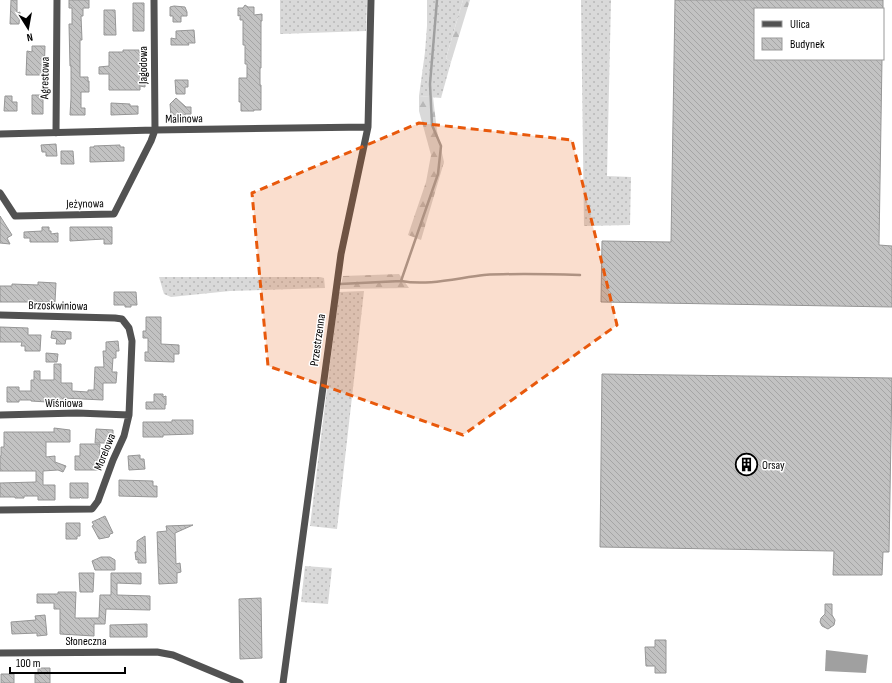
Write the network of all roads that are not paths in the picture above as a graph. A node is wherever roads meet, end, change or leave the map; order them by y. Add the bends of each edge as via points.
1 (57, 0) edge
2 (154, 0) edge
3 (371, 0) edge
4 (368, 127) junction
5 (155, 130) junction
6 (56, 133) junction
7 (0, 134) edge
8 (0, 193) edge
9 (0, 315) edge
10 (115, 318) joint
11 (0, 415) edge
12 (129, 415) junction
13 (0, 510) edge
14 (0, 653) edge
15 (240, 683) edge
16 (283, 683) edge

1 - 6 street, Agrestowa
2 - 5 street, Jagodowa
3 - 4 street, Przestrzenna
4 - 5 street, Malinowa
4 - 16 street, Przestrzenna via 341,254
5 - 6 street, Malinowa
5 - 8 street, Jeżynowa via 114,214 14,216
6 - 7 street, Malinowa
9 - 10 street, Brzoskwiniowa
10 - 12 street, Morelowa via 122,319 131,333
11 - 12 street, Wiśniowa
12 - 13 street, Morelowa via 124,436 98,501 92,509
14 - 15 street, Słoneczna via 157,652 173,655

